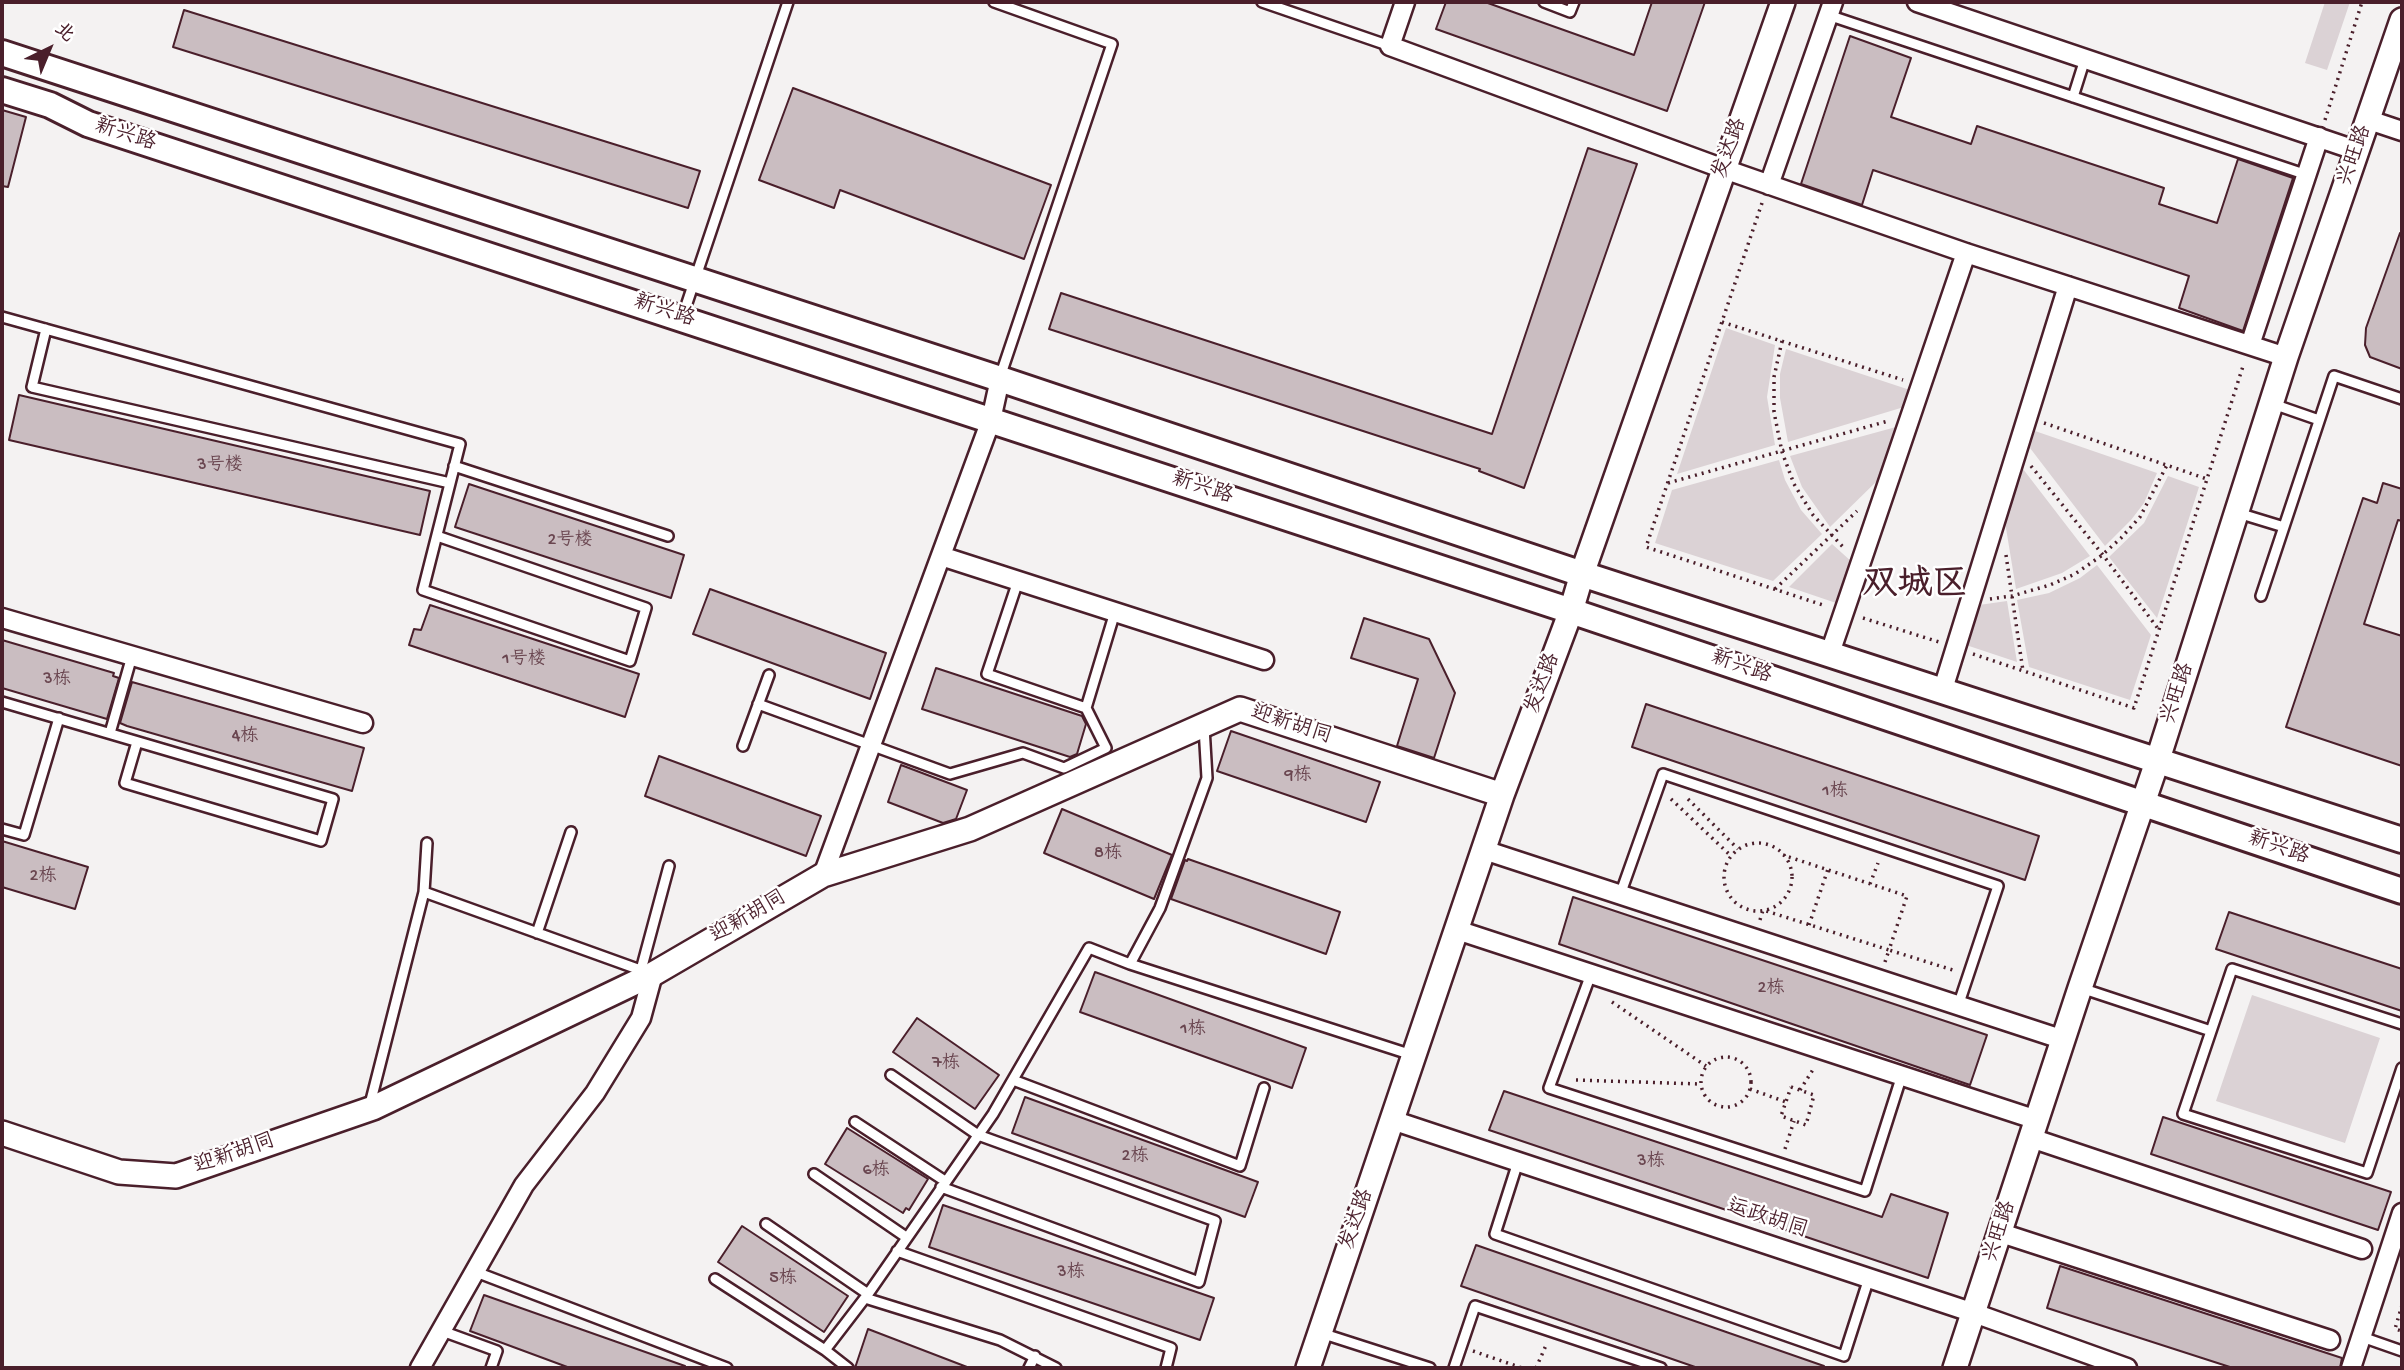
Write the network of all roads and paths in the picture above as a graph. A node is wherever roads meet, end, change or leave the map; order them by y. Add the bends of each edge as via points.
1 (788, 2) edge
2 (994, 2) edge
3 (1262, 2) edge
4 (1405, 2) edge
5 (1544, 2) edge
6 (1574, 2) edge
7 (1783, 2) edge
8 (1917, 2) edge
9 (2362, 2) edge
10 (1831, 8) edge
11 (2402, 20) edge
12 (1390, 46) junction
13 (2, 53) edge
14 (2085, 59) junction
15 (2, 90) edge
16 (2073, 97) junction
17 (2369, 120) junction
18 (2402, 131) edge
19 (2319, 138) junction
20 (2358, 151) junction
21 (1724, 169) junction
22 (2307, 175) junction
23 (1769, 185) junction
24 (1966, 253) junction
25 (693, 279) junction
26 (2068, 286) junction
27 (2, 317) edge
28 (681, 318) junction
29 (1722, 322) junction
30 (46, 329) junction
31 (1782, 341) junction
32 (2250, 345) junction
33 (2286, 357) junction
34 (1000, 379) junction
35 (1921, 386) junction
36 (2402, 399) edge
37 (2271, 404) junction
38 (1911, 414) junction
39 (2027, 418) junction
40 (991, 420) junction
41 (2319, 420) junction
42 (2017, 450) junction
43 (1782, 452) junction
44 (2167, 465) junction
45 (454, 466) junction
46 (2207, 479) junction
47 (450, 483) junction
48 (1668, 483) junction
49 (1860, 508) dead end
50 (2236, 513) junction
51 (2284, 527) junction
52 (437, 536) junction
53 (668, 536) dead end
54 (1831, 536) junction
55 (2004, 547) dead end
56 (2103, 555) junction
57 (941, 556) junction
58 (1861, 562) junction
59 (1582, 574) junction
60 (1018, 581) junction
61 (1775, 589) junction
62 (2012, 596) junction
63 (2261, 596) dead end
64 (1970, 601) junction
65 (1571, 611) junction
66 (1115, 612) junction
67 (1844, 612) junction
68 (2, 618) edge
69 (2159, 630) junction
70 (1956, 648) junction
71 (1830, 653) junction
72 (132, 656) junction
73 (1264, 660) dead end
74 (2023, 671) junction
75 (769, 675) dead end
76 (1943, 689) junction
77 (2, 702) edge
78 (758, 704) junction
79 (1086, 708) junction
80 (58, 718) junction
81 (363, 723) dead end
82 (1204, 726) junction
83 (110, 733) junction
84 (137, 742) junction
85 (743, 746) dead end
86 (871, 746) junction
87 (2158, 759) junction
88 (1663, 774) junction
89 (1067, 777) junction
90 (1659, 788) junction
91 (1502, 795) junction
92 (2143, 803) junction
93 (2, 829) edge
94 (571, 832) dead end
95 (2402, 840) edge
96 (427, 843) dead end
97 (1883, 848) junction
98 (1738, 849) junction
99 (1483, 850) junction
100 (1730, 855) junction
101 (1783, 855) junction
102 (669, 866) dead end
103 (1828, 869) junction
104 (824, 875) junction
105 (1870, 884) junction
106 (2402, 891) edge
107 (424, 892) junction
108 (1620, 895) junction
109 (1763, 910) junction
110 (1809, 925) junction
111 (1457, 930) junction
112 (537, 933) junction
113 (1889, 950) junction
114 (1130, 964) junction
115 (647, 972) junction
116 (1968, 975) junction
117 (1589, 980) junction
118 (2080, 988) junction
119 (1958, 1006) junction
120 (2402, 1024) edge
121 (2211, 1031) junction
122 (2063, 1040) junction
123 (1824, 1050) junction
124 (1414, 1056) junction
125 (1706, 1066) junction
126 (2402, 1068) edge
127 (891, 1075) dead end
128 (1902, 1075) junction
129 (1553, 1079) junction
130 (1013, 1080) junction
131 (1700, 1084) junction
132 (1264, 1088) dead end
133 (1750, 1089) junction
134 (1800, 1090) junction
135 (1786, 1102) junction
136 (369, 1109) junction
137 (1392, 1120) junction
138 (1794, 1121) junction
139 (855, 1122) dead end
140 (2034, 1129) junction
141 (2, 1133) edge
142 (978, 1135) junction
143 (1518, 1162) junction
144 (1780, 1163) junction
145 (814, 1174) dead end
146 (943, 1184) junction
147 (2402, 1213) edge
148 (766, 1224) dead end
149 (2001, 1233) junction
150 (906, 1237) junction
151 (2397, 1245) edge
152 (2362, 1248) dead end
153 (897, 1251) junction
154 (475, 1272) junction
155 (1869, 1278) junction
156 (715, 1279) dead end
157 (866, 1296) junction
158 (2402, 1305) edge
159 (1974, 1313) junction
160 (442, 1331) junction
161 (2402, 1331) edge
162 (1551, 1332) junction
163 (1320, 1333) junction
164 (2362, 1337) junction
165 (2330, 1340) dead end
166 (1461, 1347) junction
167 (825, 1350) junction
168 (2402, 1351) edge
169 (1035, 1356) junction
170 (420, 1368) edge
171 (491, 1368) edge
172 (727, 1368) edge
173 (848, 1368) edge
174 (1029, 1368) edge
175 (1056, 1368) edge
176 (1166, 1368) edge
177 (1308, 1368) edge
178 (1430, 1368) edge
179 (1454, 1368) edge
180 (1522, 1368) edge
181 (1536, 1368) edge
182 (1661, 1368) edge
183 (1955, 1368) edge
184 (2127, 1368) edge
185 (2351, 1368) edge

1 - 25 lane
2 - 34 lane via 1112,44
3 - 12 lane
4 - 12 street
5 - 6 lane via 1570,12
7 - 21 street, 发达路
8 - 14 street
9 - 19 path
10 - 16 lane
10 - 23 street
11 - 17 street, 兴旺路
12 - 21 street
13 - 25 main road, 新兴路
14 - 16 lane
14 - 19 street
15 - 28 main road, 新兴路 via 50,105 88,124
16 - 22 lane
17 - 18 street
17 - 20 street, 兴旺路
19 - 20 street
19 - 22 street
20 - 33 street, 兴旺路
21 - 23 street
21 - 59 street, 发达路
22 - 32 street
23 - 24 street
23 - 29 path
24 - 26 street
24 - 35 street
25 - 28 lane
25 - 34 main road, 新兴路
26 - 32 street
26 - 39 street
27 - 30 lane
28 - 40 main road, 新兴路
29 - 31 path
29 - 48 path
30 - 45 lane via 460,444
30 - 47 lane via 32,387
31 - 35 path
31 - 43 path via 1774,377 1774,412
32 - 33 street
32 - 46 path
33 - 37 street, 兴旺路
34 - 40 street
34 - 59 main road, 新兴路
35 - 38 street
36 - 41 lane via 2334,376
37 - 41 lane
37 - 50 street, 兴旺路
38 - 43 path
38 - 58 street
39 - 42 street
39 - 44 path
40 - 57 street
40 - 65 main road, 新兴路
41 - 51 lane
42 - 56 path
42 - 64 street
43 - 48 path
43 - 54 path via 1794,484
44 - 46 path
44 - 56 path via 2140,517
45 - 47 lane
45 - 53 lane
46 - 69 path
47 - 52 lane
48 - 61 path via 1646,547
49 - 54 path
50 - 51 lane
50 - 87 street, 兴旺路
51 - 63 lane
52 - 52 lane via 423,590 630,661 646,608
54 - 58 path
54 - 61 path
55 - 62 path
56 - 62 path via 2075,574
56 - 69 path
57 - 60 street
57 - 86 street
58 - 67 street
59 - 65 street, 发达路
59 - 71 main road, 新兴路
60 - 66 street
60 - 79 lane via 987,674
61 - 67 path
62 - 64 path
62 - 74 path
64 - 70 street
65 - 91 street, 发达路
65 - 92 main road, 新兴路
66 - 73 street
66 - 79 lane
67 - 70 path
67 - 71 street
68 - 72 street
69 - 74 path via 2134,708
70 - 74 path
70 - 76 street
71 - 76 main road, 新兴路
72 - 81 street
72 - 83 lane
75 - 78 lane
76 - 87 main road, 新兴路
77 - 80 lane
78 - 85 lane
78 - 86 lane
79 - 89 lane via 1106,748
80 - 83 lane
80 - 93 lane via 24,835
82 - 89 street, 迎新胡同
82 - 91 street, 迎新胡同 via 1240,709
82 - 114 lane via 1207,778 1160,908
83 - 84 lane
84 - 84 lane via 333,799 321,841 125,783
86 - 89 lane via 950,774 1023,753
86 - 104 street
87 - 92 street, 兴旺路
87 - 95 main road, 新兴路
88 - 90 lane
88 - 97 lane
88 - 98 path
89 - 104 street, 迎新胡同 via 970,829
90 - 100 path
90 - 108 lane
91 - 99 street, 发达路
92 - 106 main road, 新兴路
92 - 118 street, 兴旺路
94 - 112 lane
96 - 107 lane
97 - 105 path
97 - 116 lane via 1998,886
98 - 100 path
98 - 101 path via 1761,843
99 - 108 street
99 - 111 street, 发达路
100 - 109 path via 1724,876 1731,898 1739,906
101 - 103 path
101 - 109 path via 1791,870 1788,892
102 - 115 lane
103 - 105 path
103 - 110 path
104 - 115 street, 迎新胡同
105 - 113 path via 1907,896
107 - 112 lane
107 - 136 lane
108 - 119 street
109 - 110 path
110 - 113 path
111 - 117 street
111 - 124 street, 发达路
112 - 115 lane
113 - 116 path
114 - 124 lane
114 - 130 lane via 1089,948
115 - 136 street, 迎新胡同
115 - 154 street via 641,1018 595,1093 524,1185
116 - 119 lane
117 - 123 street
117 - 125 path
117 - 129 lane
118 - 121 lane
118 - 122 street, 兴旺路
119 - 122 street
120 - 121 lane via 2232,970
121 - 126 lane via 2183,1114 2367,1173
122 - 140 street, 兴旺路
123 - 128 street
123 - 134 path
124 - 137 street, 发达路
125 - 131 path
125 - 133 path via 1726,1056 1741,1062 1750,1076
127 - 142 lane
128 - 140 street
128 - 144 lane via 1865,1191
129 - 131 path
129 - 144 lane via 1549,1088
130 - 132 lane via 1240,1166
130 - 142 lane
131 - 133 path via 1706,1099 1720,1107 1737,1105
133 - 135 path
134 - 135 path via 1791,1087
134 - 138 path via 1814,1095 1806,1125
135 - 138 path via 1781,1116
136 - 141 street, 迎新胡同 via 176,1176 119,1172
137 - 143 street, 运政胡同
137 - 163 street, 发达路
138 - 144 path
139 - 146 lane
140 - 149 street, 兴旺路
140 - 152 street
142 - 146 lane
142 - 146 lane via 1215,1221 1199,1282
143 - 155 street, 运政胡同
143 - 155 lane via 1494,1234 1844,1356
145 - 150 lane
146 - 150 lane
147 - 151 street
148 - 157 lane
149 - 159 street, 兴旺路
149 - 165 street
150 - 153 lane
151 - 164 street
153 - 157 lane
153 - 176 lane via 1171,1349
154 - 160 street
154 - 172 lane
155 - 159 street, 运政胡同
156 - 167 lane
157 - 167 lane
157 - 169 lane
158 - 161 path via 2395,1329
159 - 183 street, 兴旺路
159 - 184 street, 运政胡同
160 - 170 street
160 - 171 lane via 498,1351
162 - 166 lane via 1475,1306
162 - 181 path
162 - 182 lane
163 - 177 street, 发达路
163 - 178 lane
164 - 168 lane
164 - 185 street
166 - 179 lane
166 - 180 path
167 - 173 lane
169 - 174 lane
169 - 175 lane

